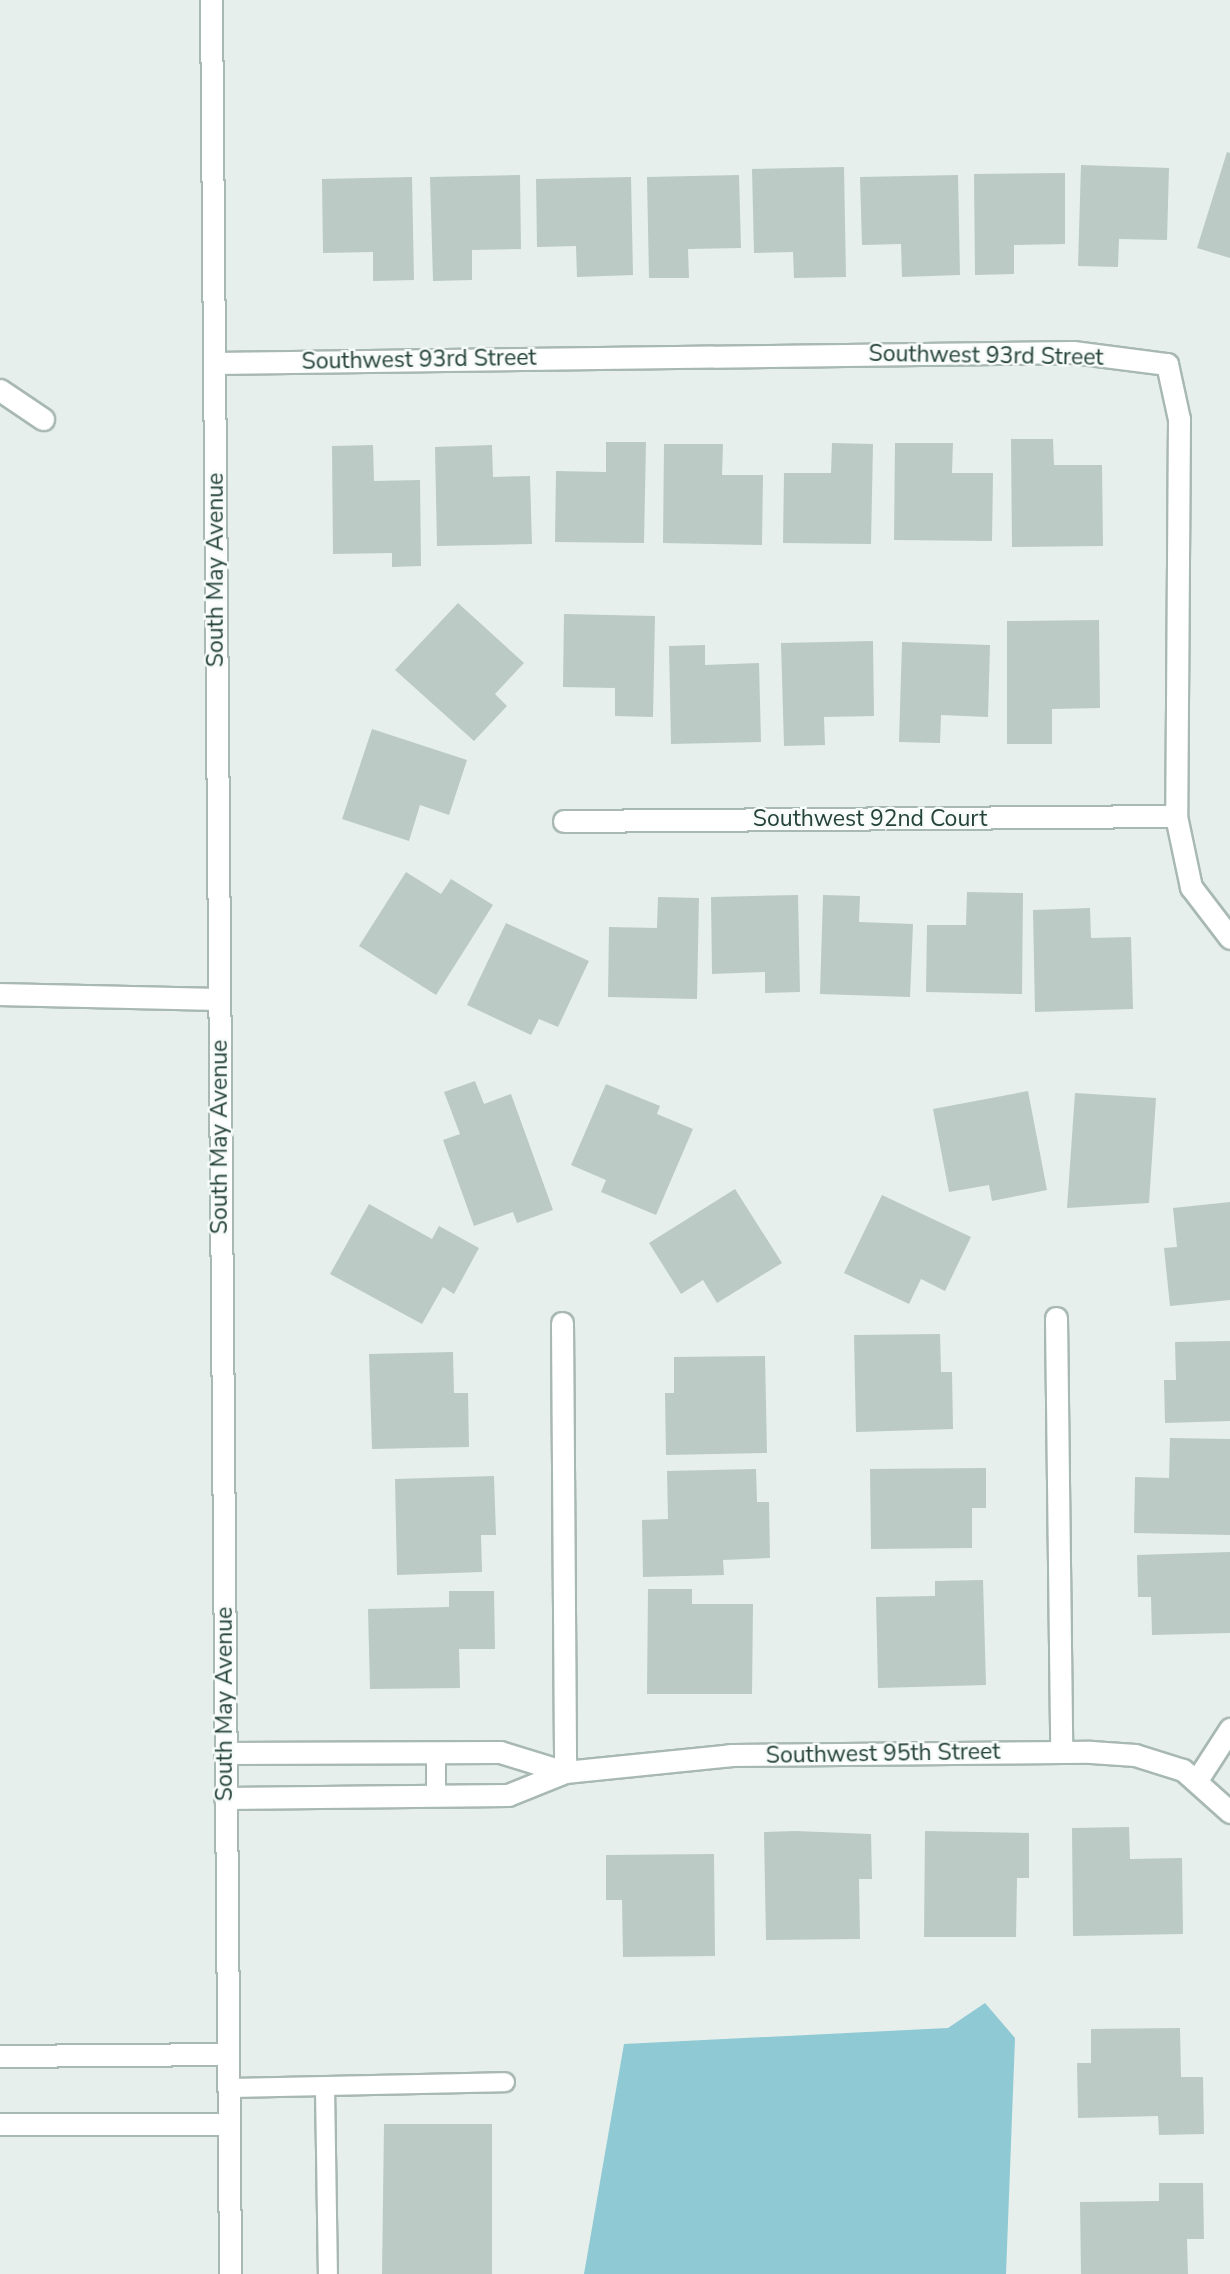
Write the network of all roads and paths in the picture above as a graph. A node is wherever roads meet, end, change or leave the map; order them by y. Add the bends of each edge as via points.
1 (211, 0) edge
2 (214, 362) junction
3 (0, 390) edge
4 (43, 419) dead end
5 (1176, 816) junction
6 (564, 821) dead end
7 (1230, 938) edge
8 (0, 994) edge
9 (219, 999) junction
10 (1056, 1318) dead end
11 (562, 1323) dead end
12 (1230, 1729) edge
13 (1061, 1752) junction
14 (225, 1753) junction
15 (436, 1753) junction
16 (565, 1772) junction
17 (1197, 1780) junction
18 (436, 1796) junction
19 (225, 1798) junction
20 (1230, 1812) edge
21 (228, 2054) junction
22 (0, 2056) edge
23 (505, 2082) dead end
24 (229, 2088) junction
25 (325, 2088) junction
26 (0, 2124) edge
27 (229, 2124) junction
28 (230, 2274) edge
29 (328, 2274) edge

1 - 2 street, South May Avenue
2 - 5 street, Southwest 93rd Street via 1073,352 1167,364 1179,419
2 - 9 street, South May Avenue
3 - 4 street
5 - 6 street, Southwest 92nd Court
5 - 7 street, Southwest 93rd Street via 1191,887
8 - 9 street
9 - 14 street, South May Avenue
10 - 13 street
11 - 16 street
12 - 17 street
13 - 16 street, Southwest 95th Street via 732,1755
13 - 17 street, Southwest 95th Street via 1136,1755
14 - 15 street, Southwest 95th Street
14 - 19 street, South May Avenue
15 - 16 street, Southwest 95th Street via 500,1752
15 - 18 lane
16 - 18 street, Southwest 95th Street via 508,1795
17 - 20 street
18 - 19 street, Southwest 95th Street
19 - 21 street, South May Avenue
21 - 22 street
21 - 24 street, South May Avenue
23 - 25 lane
24 - 25 lane
24 - 27 street, South May Avenue
25 - 29 lane
26 - 27 street
27 - 28 street, South May Avenue

